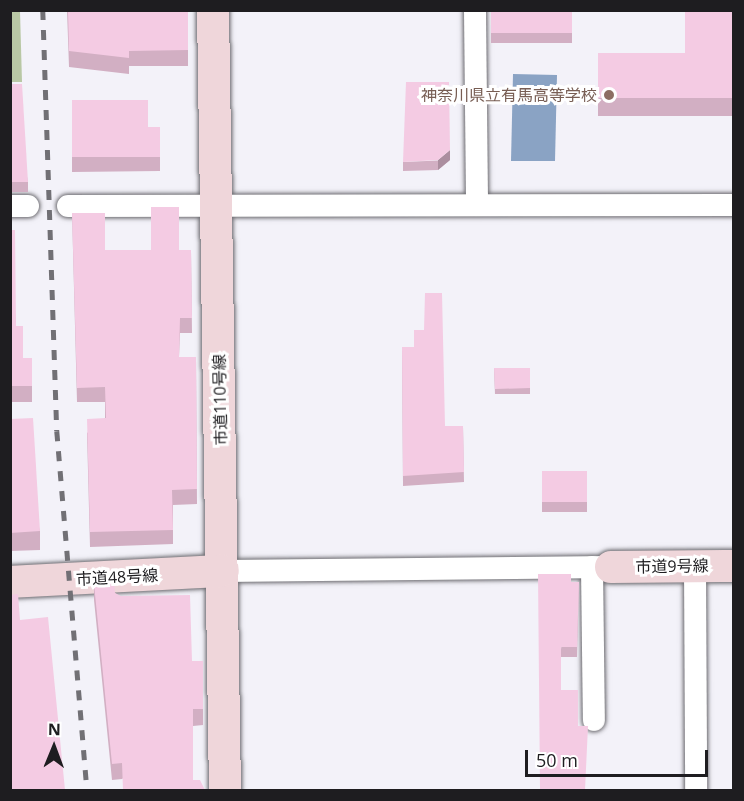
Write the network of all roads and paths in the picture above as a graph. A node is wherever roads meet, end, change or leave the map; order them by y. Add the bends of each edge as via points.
1 (213, 10) edge
2 (475, 10) edge
3 (477, 205) junction
4 (734, 205) edge
5 (69, 206) dead end
6 (216, 206) junction
7 (695, 566) junction
8 (734, 566) edge
9 (602, 567) junction
10 (223, 571) junction
11 (10, 582) edge
12 (594, 720) dead end
13 (225, 790) edge
14 (696, 790) edge

1 - 6 street, 市道110号線
2 - 3 street
3 - 4 street
3 - 6 street
5 - 6 street
6 - 10 street, 市道110号線
7 - 8 street, 市道9号線
7 - 9 street, 市道9号線
7 - 14 street
9 - 10 street
9 - 12 street
10 - 11 street, 市道48号線
10 - 13 street, 市道110号線

